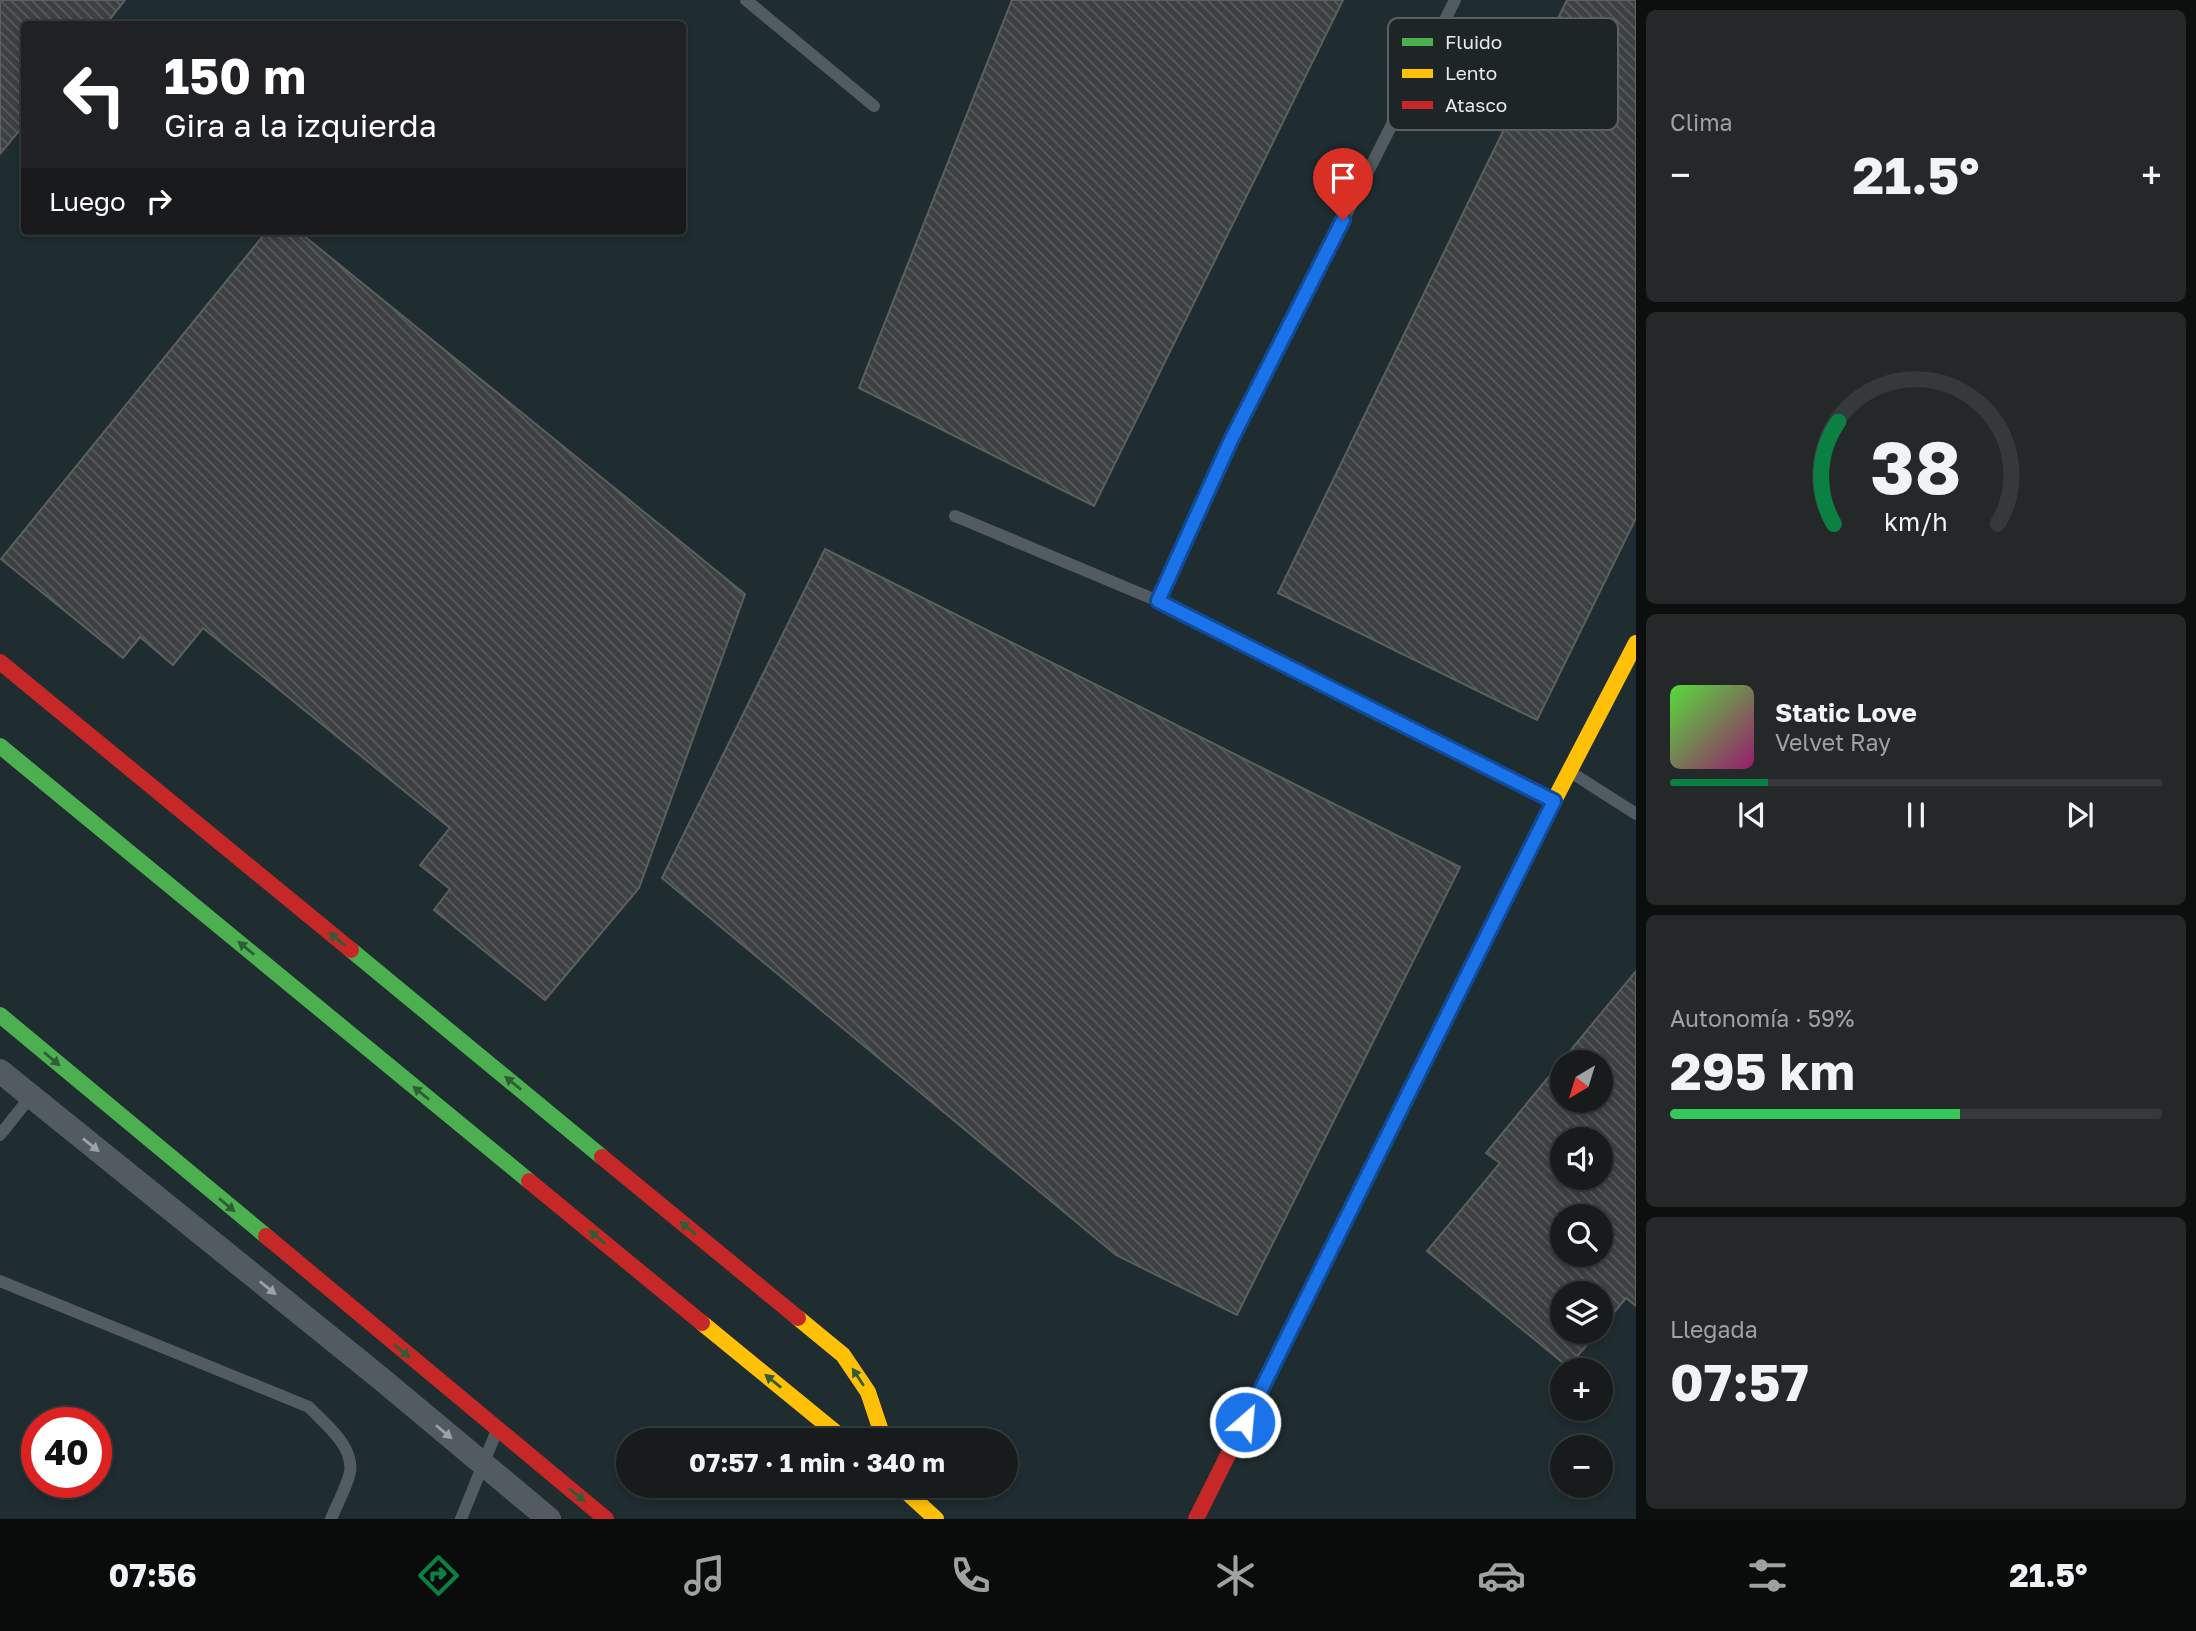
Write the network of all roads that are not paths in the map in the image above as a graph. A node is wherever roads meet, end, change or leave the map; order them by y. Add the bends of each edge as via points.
1 (746, 0) edge
2 (1455, 0) edge
3 (1446, 18) edge
4 (874, 106) dead end
5 (1389, 130) edge
6 (955, 516) dead end
7 (1158, 601) junction
8 (1636, 643) edge
9 (0, 662) edge
10 (0, 746) edge
11 (1569, 771) junction
12 (1554, 801) junction
13 (1636, 814) edge
14 (0, 1015) edge
15 (0, 1071) edge
16 (30, 1096) junction
17 (0, 1135) edge
18 (0, 1281) edge
19 (830, 1428) edge
20 (880, 1428) edge
21 (497, 1430) junction
22 (484, 1465) junction
23 (913, 1498) edge
24 (331, 1519) edge
25 (461, 1519) edge
26 (549, 1519) edge
27 (606, 1519) edge
28 (936, 1519) edge
29 (1196, 1519) edge

1 - 4 lane
2 - 3 lane
5 - 7 lane via 1231,440
6 - 7 lane
7 - 12 lane
8 - 11 street
20 -> 9 street via 868,1392 843,1354
19 -> 10 street
11 - 12 street
11 - 13 lane
12 - 29 street
14 -> 21 street
15 - 16 street
16 - 17 lane
16 -> 22 street
18 - 24 lane via 309,1407 343,1443 350,1460 350,1472
21 - 22 lane
21 -> 27 street
22 - 25 lane
22 - 26 street
23 - 28 street

